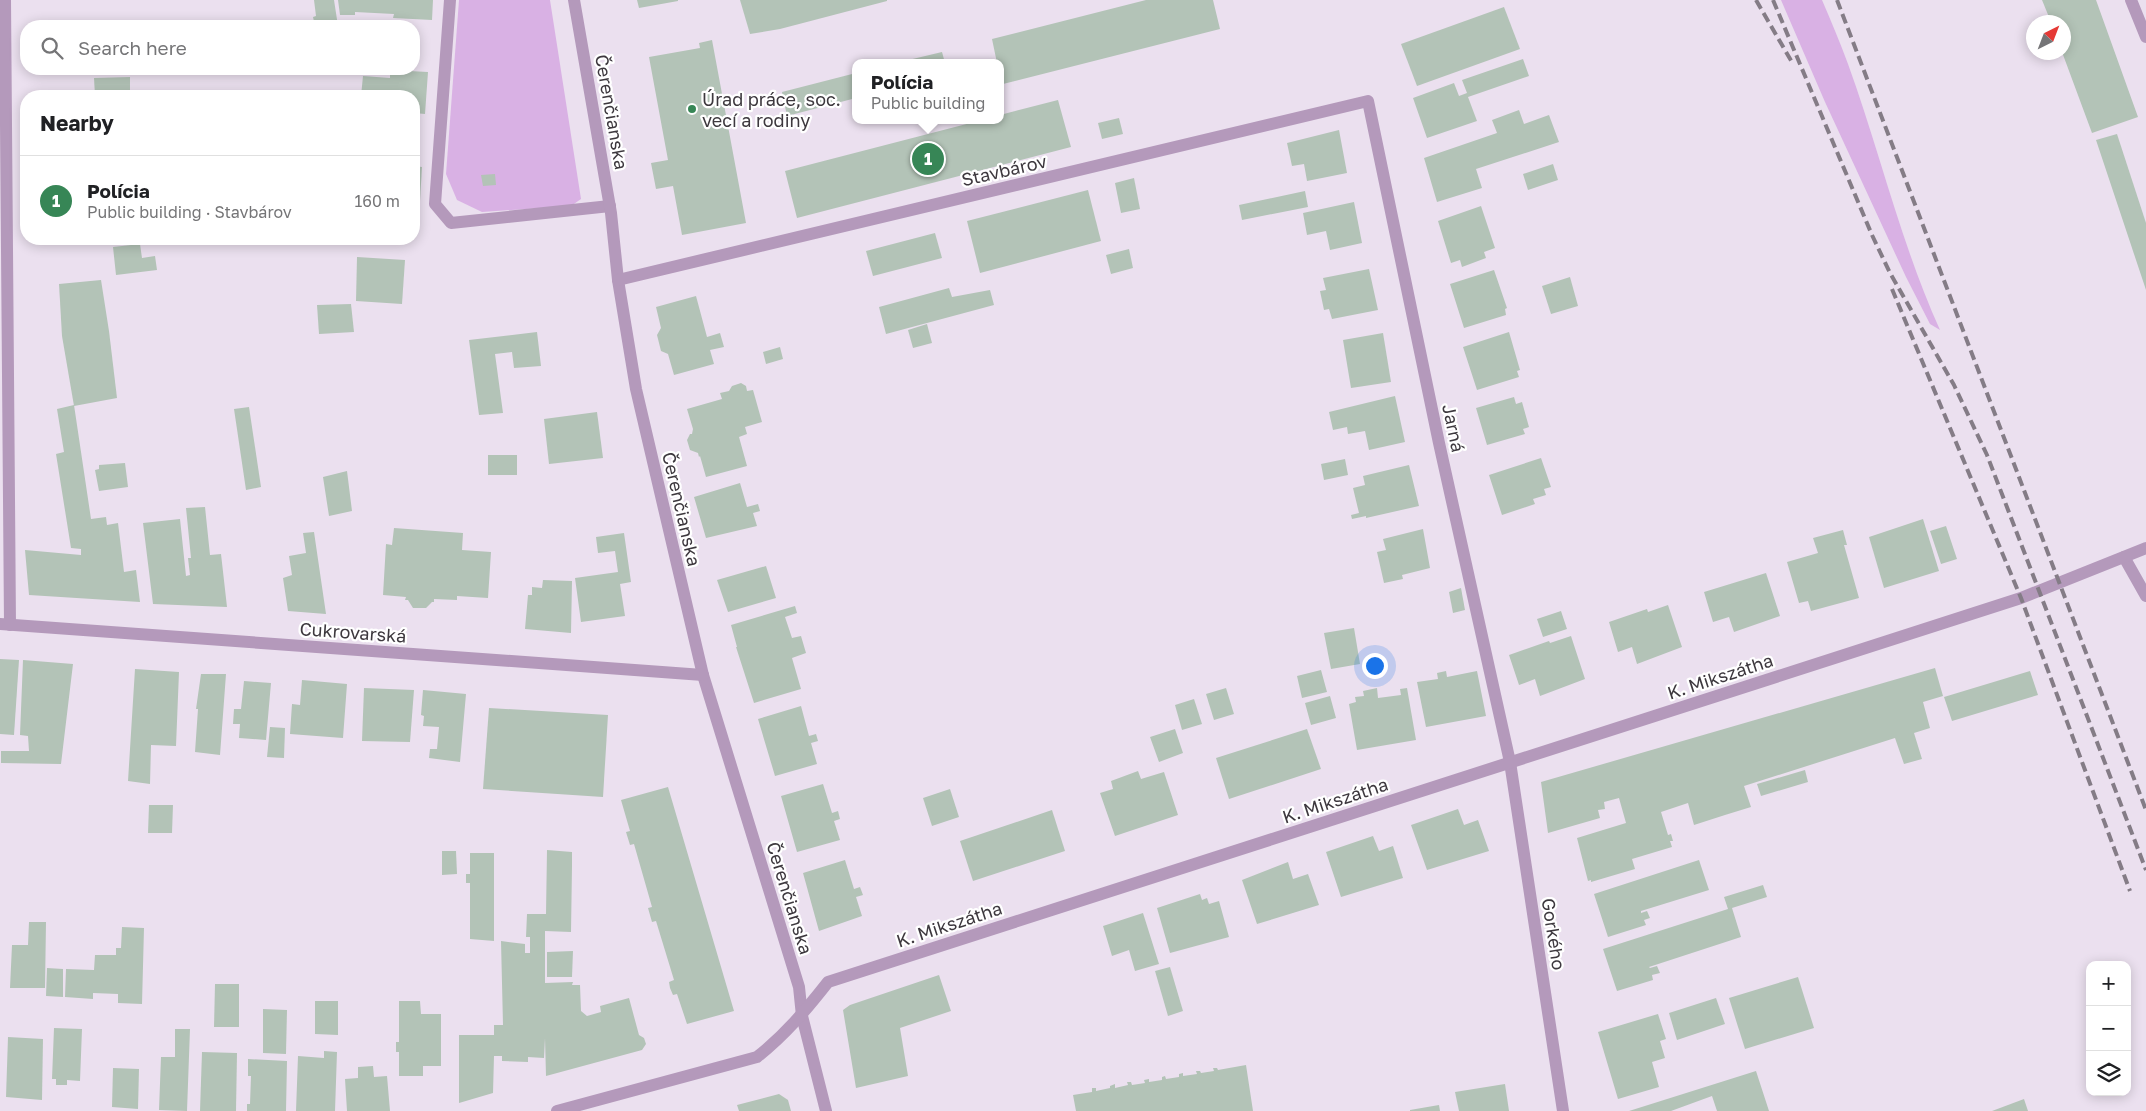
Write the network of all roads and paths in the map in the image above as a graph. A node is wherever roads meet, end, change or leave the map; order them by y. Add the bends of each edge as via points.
1 (5, 0) edge
2 (450, 0) edge
3 (574, 0) edge
4 (2131, 0) edge
5 (2146, 36) edge
6 (1368, 101) joint
7 (610, 206) junction
8 (618, 280) junction
9 (2146, 548) edge
10 (2124, 557) junction
11 (2146, 596) edge
12 (5, 624) edge
13 (703, 675) junction
14 (1510, 762) junction
15 (802, 1016) junction
16 (557, 1111) edge
17 (826, 1111) edge
18 (1563, 1111) edge

1 - 12 street
2 - 7 street via 435,204 450,223
3 - 7 street, Čerenčianska
4 - 5 street
6 - 8 street, Stavbárov
6 - 14 street, Jarná
7 - 8 street, Čerenčianska
8 - 13 street, Čerenčianska via 636,390
9 - 10 street, K. Mikszátha
10 - 11 street
10 - 14 street, K. Mikszátha via 2020,598
12 - 13 street, Cukrovarská
13 - 15 street, Čerenčianska via 799,987
14 - 15 street, K. Mikszátha via 828,982
14 - 18 street, Gorkého
15 - 16 street, K. Mikszátha via 757,1057
15 - 17 street, Čerenčianska

